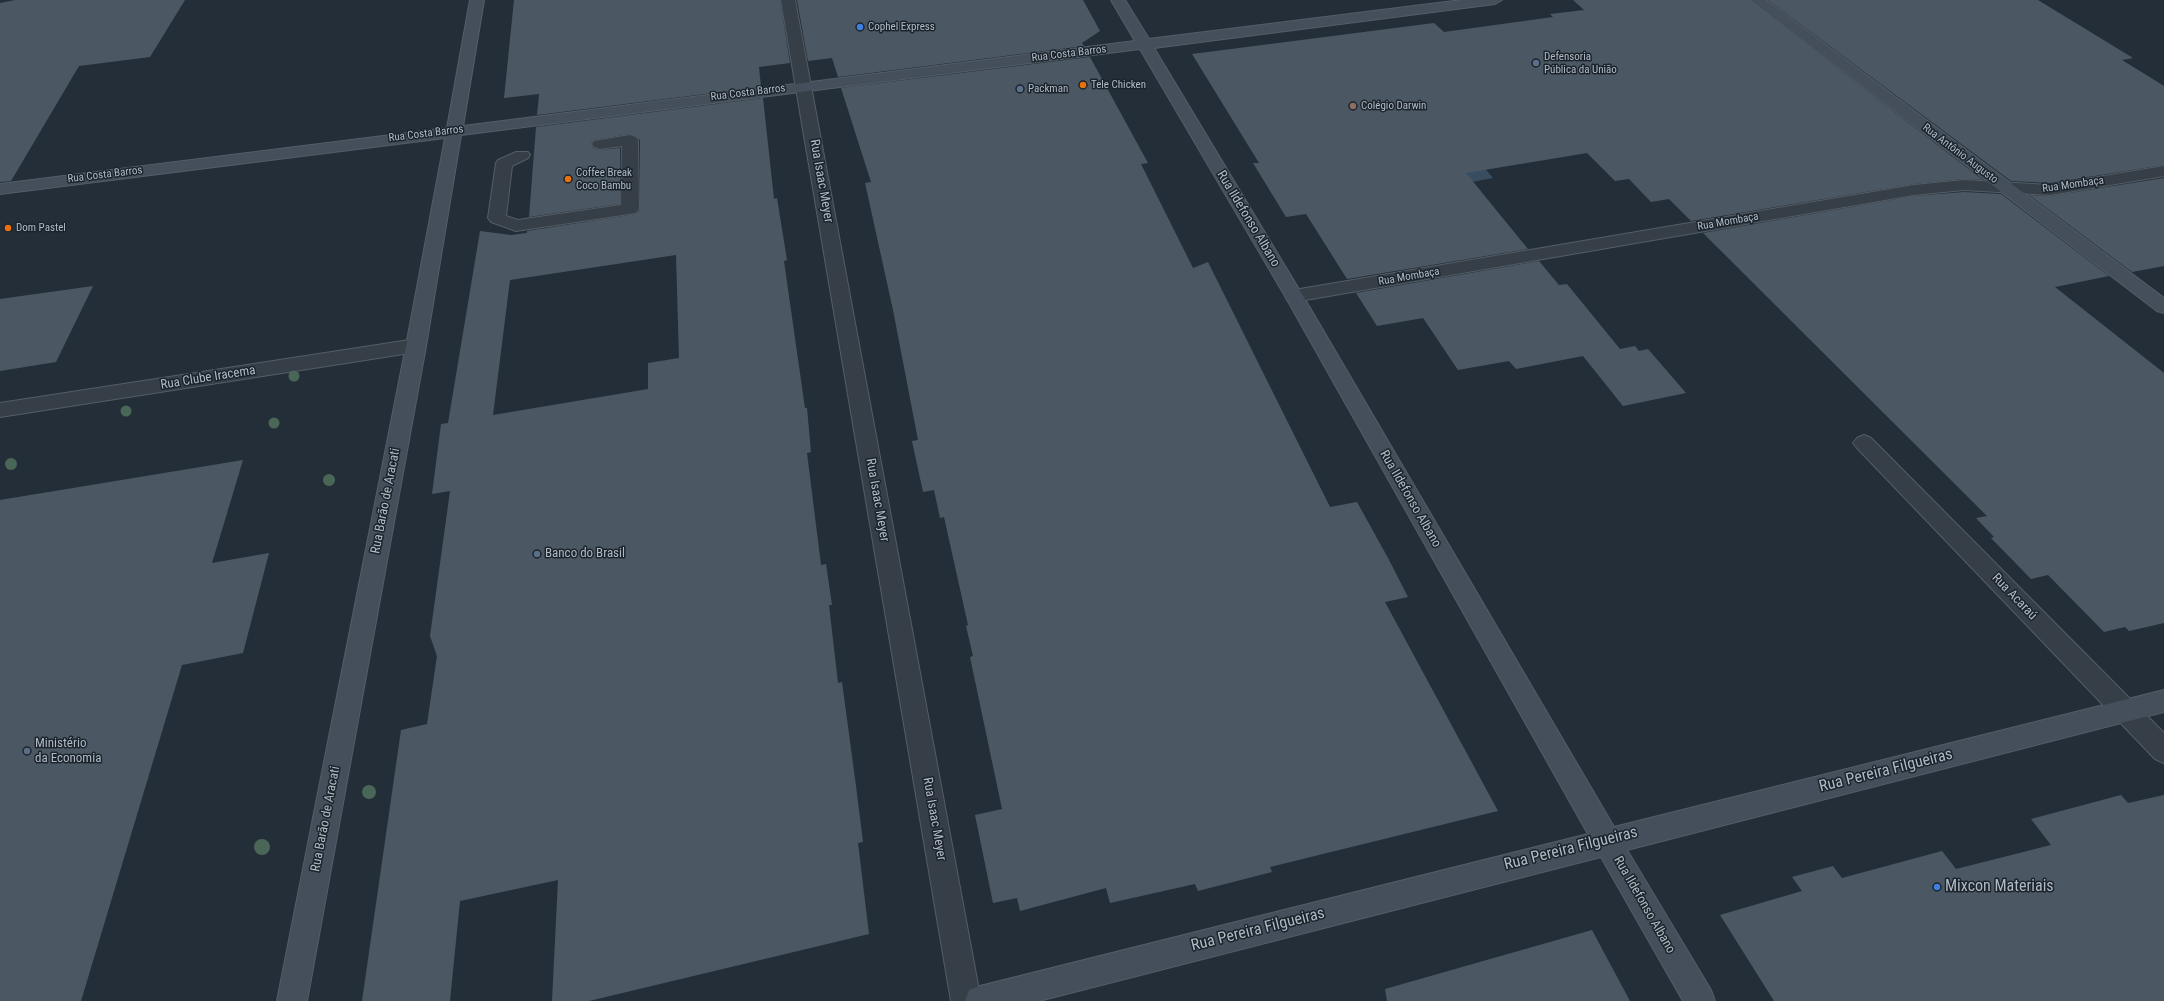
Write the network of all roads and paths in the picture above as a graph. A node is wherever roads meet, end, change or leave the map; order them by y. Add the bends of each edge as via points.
1 (477, 0) edge
2 (788, 0) edge
3 (1118, 0) edge
4 (1495, 0) edge
5 (1756, 0) edge
6 (1144, 44) junction
7 (804, 86) junction
8 (453, 131) junction
9 (600, 144) dead end
10 (522, 155) dead end
11 (2164, 171) edge
12 (2004, 187) junction
13 (0, 189) edge
14 (1294, 296) junction
15 (2164, 307) edge
16 (416, 346) junction
17 (0, 410) edge
18 (1864, 443) dead end
19 (2164, 700) edge
20 (2126, 711) junction
21 (2164, 751) edge
22 (1606, 841) junction
23 (292, 1001) edge
24 (966, 1001) edge
25 (980, 1001) edge
26 (1700, 1001) edge

1 - 8 street, Rua Barão de Aracati
2 - 7 street, Rua Isaac Meyer
3 - 6 street, Rua Ildefonso Albano
4 - 6 street, Rua Costa Barros
5 - 12 street, Rua Antônio Augusto
6 - 7 street, Rua Costa Barros
6 - 14 street, Rua Ildefonso Albano
7 - 8 street, Rua Costa Barros
7 - 24 street, Rua Isaac Meyer
8 - 13 street, Rua Costa Barros
8 - 16 street, Rua Barão de Aracati
9 - 10 street via 630,140 630,209 516,226 497,218 504,163
11 - 12 street, Rua Mombaça via 2050,190
12 - 14 street, Rua Mombaça via 1964,185 1914,190
12 - 15 street, Rua Antônio Augusto
14 - 22 street, Rua Ildefonso Albano
16 - 17 street, Rua Clube Iracema
16 - 23 street, Rua Barão de Aracati
18 - 20 street, Rua Acaraú
19 - 20 street, Rua Pereira Filgueiras
20 - 21 street, Rua Acaraú
20 - 22 street, Rua Pereira Filgueiras
22 - 25 street, Rua Pereira Filgueiras
22 - 26 street, Rua Ildefonso Albano

